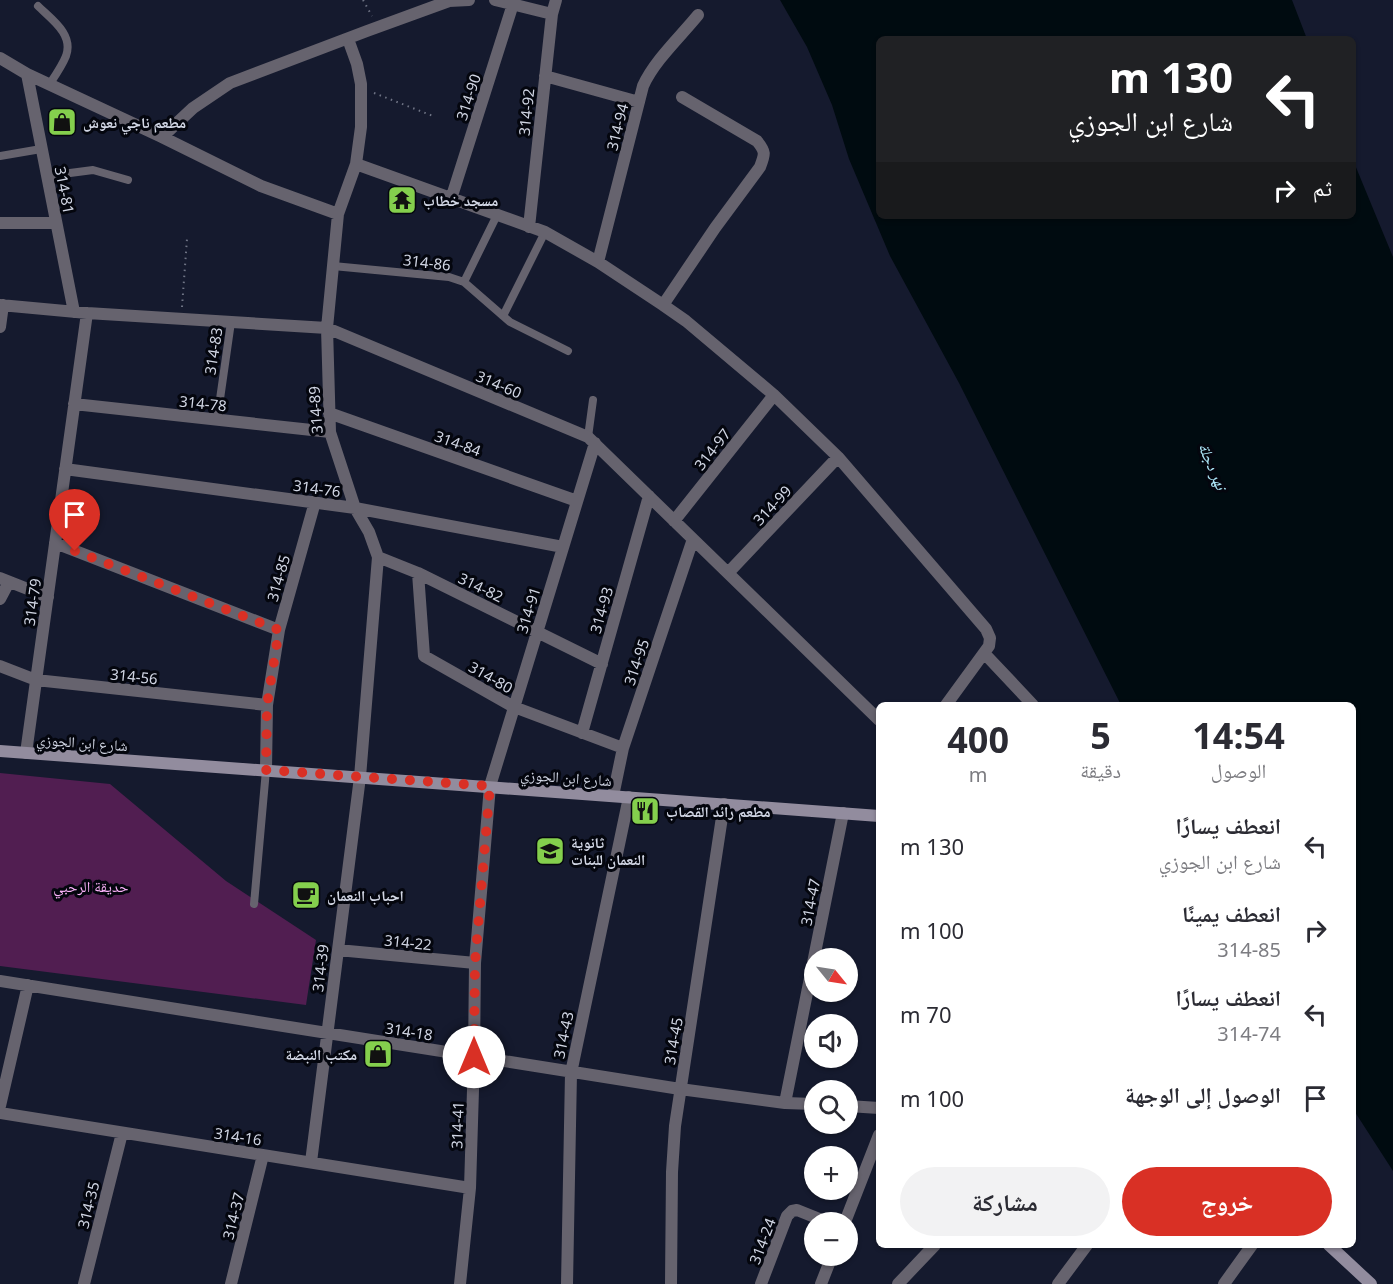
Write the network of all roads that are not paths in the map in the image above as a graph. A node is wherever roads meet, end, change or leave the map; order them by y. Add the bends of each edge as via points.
1 (469, 0) edge
2 (495, 0) edge
3 (556, 0) edge
4 (513, 4) junction
5 (38, 6) dead end
6 (552, 14) junction
7 (698, 15) dead end
8 (348, 39) junction
9 (0, 58) edge
10 (27, 74) junction
11 (545, 76) junction
12 (49, 85) junction
13 (682, 97) dead end
14 (639, 102) junction
15 (162, 137) junction
16 (41, 149) junction
17 (0, 156) edge
18 (356, 164) junction
19 (47, 176) junction
20 (128, 180) dead end
21 (451, 199) junction
22 (338, 214) junction
23 (497, 215) junction
24 (0, 223) edge
25 (56, 224) junction
26 (529, 227) junction
27 (545, 232) junction
28 (598, 262) junction
29 (333, 266) junction
30 (464, 282) junction
31 (1, 305) edge
32 (663, 305) junction
33 (80, 312) junction
34 (503, 316) junction
35 (231, 322) junction
36 (0, 327) edge
37 (327, 328) junction
38 (568, 351) dead end
39 (774, 395) junction
40 (593, 400) dead end
41 (74, 404) junction
42 (329, 413) junction
43 (217, 420) junction
44 (330, 432) junction
45 (591, 440) junction
46 (838, 456) junction
47 (65, 469) junction
48 (649, 496) junction
49 (577, 501) junction
50 (315, 502) junction
51 (355, 508) junction
52 (675, 521) junction
53 (693, 539) junction
54 (55, 543) junction
55 (563, 547) junction
56 (378, 557) junction
57 (418, 573) junction
58 (728, 573) junction
59 (4, 580) edge
60 (48, 597) junction
61 (0, 599) edge
62 (279, 630) junction
63 (537, 631) junction
64 (984, 653) junction
65 (602, 664) junction
66 (0, 666) edge
67 (36, 680) junction
68 (948, 702) edge
69 (1030, 702) edge
70 (267, 705) junction
71 (514, 707) junction
72 (876, 717) edge
73 (582, 733) junction
74 (623, 748) junction
75 (0, 751) edge
76 (26, 753) junction
77 (266, 770) junction
78 (360, 777) junction
79 (490, 786) junction
80 (613, 796) junction
81 (629, 797) junction
82 (724, 804) junction
83 (843, 813) junction
84 (876, 816) edge
85 (254, 904) dead end
86 (338, 950) junction
87 (475, 963) junction
88 (0, 981) edge
89 (28, 986) junction
90 (327, 1034) junction
91 (474, 1057) junction
92 (571, 1072) junction
93 (680, 1089) junction
94 (785, 1102) junction
95 (804, 1103) edge
96 (0, 1106) edge
97 (858, 1107) edge
98 (876, 1108) edge
99 (0, 1113) edge
100 (122, 1133) junction
101 (876, 1142) edge
102 (263, 1155) junction
103 (311, 1162) junction
104 (470, 1188) junction
105 (848, 1212) edge
106 (804, 1213) edge
107 (932, 1248) edge
108 (1085, 1248) edge
109 (1250, 1248) edge
110 (1332, 1248) edge
111 (828, 1266) edge
112 (84, 1284) edge
113 (231, 1284) edge
114 (460, 1284) edge
115 (567, 1284) edge
116 (671, 1284) edge
117 (761, 1284) edge
118 (820, 1284) edge
119 (898, 1284) edge
120 (1058, 1284) edge
121 (1224, 1284) edge
122 (1371, 1284) edge

1 - 8 street via 449,2
2 - 4 street
3 - 6 street, 314-92
4 - 6 street
4 - 21 street, 314-90
5 - 12 lane via 62,29 67,40 66,57
6 - 11 street, 314-92
7 - 14 street, 314-94 via 647,77
8 - 15 street via 230,83 193,108
8 - 18 street, 314-89 via 360,87 361,127
9 - 10 street
10 - 12 street
10 - 16 street, 314-81
11 - 14 street
11 - 26 street, 314-92
12 - 15 street
13 - 32 street via 757,141 765,156
14 - 28 street, 314-94
15 - 22 street via 261,186
16 - 17 lane
16 - 19 street, 314-81
18 - 21 street
18 - 22 street, 314-89
19 - 20 lane via 93,170
19 - 25 street, 314-81
21 - 23 street
22 - 29 street, 314-89
23 - 26 street
23 - 30 lane
24 - 25 street
25 - 33 street, 314-81
26 - 27 street
27 - 28 street
27 - 34 lane
28 - 32 street
29 - 30 lane, 314-86 via 449,277
29 - 37 street, 314-89
30 - 34 lane, 314-86
31 - 33 street, 314-60
31 - 36 street
32 - 39 street
33 - 35 street, 314-60
33 - 41 street, 314-79
34 - 38 lane, 314-86
35 - 37 street, 314-60
35 - 43 lane, 314-83
37 - 42 street, 314-89
37 - 45 street, 314-60
39 - 46 street
39 - 52 street, 314-97
40 - 45 lane
41 - 43 street, 314-78
41 - 47 street, 314-79
42 - 44 street, 314-89
42 - 49 street, 314-84
43 - 44 street, 314-78
44 - 51 street, 314-89
45 - 48 street, 314-60
45 - 49 street, 314-91
46 - 58 street, 314-99
46 - 64 street via 986,629 990,638
47 - 50 street, 314-76
47 - 54 street, 314-79
48 - 52 street, 314-60
48 - 65 street, 314-93
49 - 55 street, 314-91
50 - 51 street, 314-76
50 - 62 street, 314-85
51 - 55 street, 314-76
51 - 56 street, 314-89
52 - 53 street, 314-60
53 - 58 street, 314-60
53 - 74 street, 314-95
54 - 60 street, 314-79
54 - 62 street
55 - 63 street, 314-91
56 - 57 street, 314-82
56 - 78 street, 314-89
57 - 63 street, 314-82
57 - 71 street, 314-80 via 424,656
58 - 72 street, 314-60
59 - 60 street
59 - 61 street
60 - 67 street, 314-79
62 - 70 street, 314-85
63 - 65 street, 314-82
63 - 71 street, 314-91
64 - 68 street
64 - 69 street
65 - 73 street, 314-93
66 - 67 street, 314-56
67 - 70 street, 314-56
67 - 76 street, 314-79
70 - 77 street, 314-85
71 - 73 street, 314-80
71 - 79 street, 314-91
73 - 74 street, 314-80
74 - 80 street, 314-95
75 - 76 street, شارع ابن الجوزي
76 - 77 street, شارع ابن الجوزي
77 - 78 street, شارع ابن الجوزي
77 - 85 lane
78 - 79 street, شارع ابن الجوزي
78 - 86 street, 314-39
79 - 80 street, شارع ابن الجوزي
79 - 87 street, 314-41
80 - 81 street, شارع ابن الجوزي
81 - 82 street, شارع ابن الجوزي
81 - 92 street, 314-43
82 - 83 street, شارع ابن الجوزي
82 - 93 street, 314-45
83 - 84 street, شارع ابن الجوزي
83 - 94 street, 314-47
86 - 87 street, 314-22
86 - 90 street, 314-39
87 - 91 street, 314-41
88 - 89 street, 314-18
89 - 90 street, 314-18
89 - 96 street
90 - 91 street, 314-18
90 - 103 street, 314-39
91 - 92 street, 314-18
91 - 104 street, 314-41
92 - 93 street, 314-18
92 - 115 street, 314-43
93 - 94 street, 314-18
93 - 116 street, 314-45 via 672,1172
94 - 95 street, 314-18
97 - 98 street
99 - 100 street, 314-16
100 - 102 street, 314-16
100 - 112 street, 314-35
101 - 105 street
102 - 103 street, 314-16
102 - 113 street, 314-37
103 - 104 street, 314-16
104 - 114 street, 314-41
106 - 117 street, 314-24 via 797,1210 787,1216
107 - 119 street
108 - 120 street
109 - 121 street
110 - 122 street
111 - 118 street

